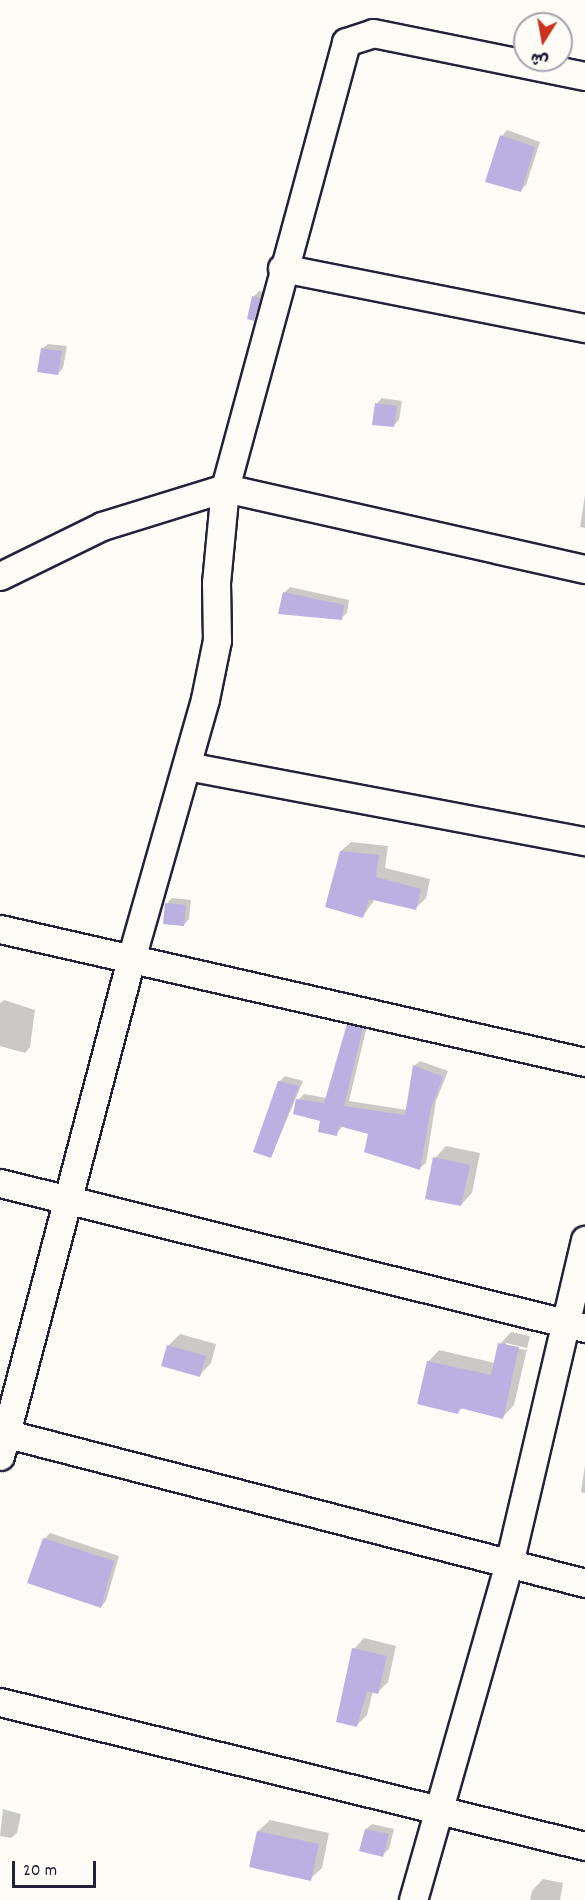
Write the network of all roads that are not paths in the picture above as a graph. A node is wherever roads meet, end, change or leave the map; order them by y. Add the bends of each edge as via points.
1 (585, 76) edge
2 (282, 268) junction
3 (585, 328) edge
4 (225, 488) junction
5 (585, 569) edge
6 (0, 576) edge
7 (187, 766) junction
8 (585, 841) edge
9 (0, 929) edge
10 (131, 959) junction
11 (585, 1062) edge
12 (0, 1183) edge
13 (68, 1200) junction
14 (585, 1240) edge
15 (575, 1325) edge
16 (2, 1441) edge
17 (509, 1564) junction
18 (585, 1583) edge
19 (0, 1702) edge
20 (440, 1808) junction
21 (585, 1846) edge
22 (413, 1900) edge

1 - 2 street via 373,33 346,42
2 - 3 street
2 - 4 street
4 - 5 street
4 - 6 street via 102,526
4 - 7 street via 216,583 217,640
7 - 8 street
7 - 10 street
9 - 10 street
10 - 11 street
10 - 13 street
12 - 13 street
13 - 15 street
13 - 16 street
14 - 15 street
15 - 17 street
16 - 17 street
17 - 18 street
17 - 20 street
19 - 20 street
20 - 21 street
20 - 22 street

